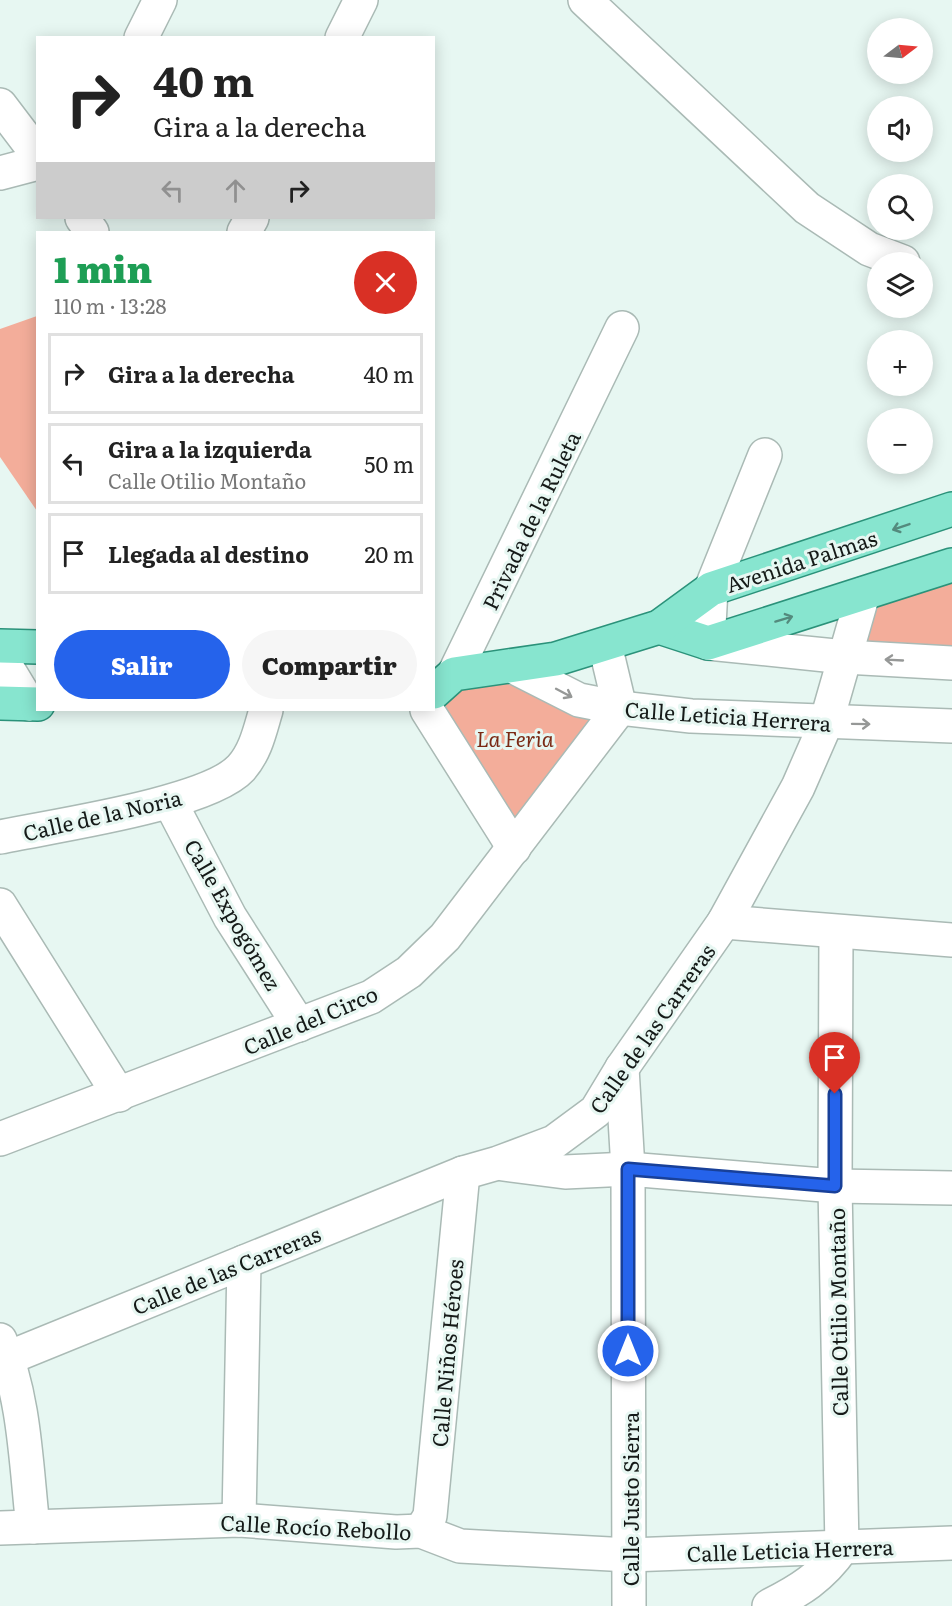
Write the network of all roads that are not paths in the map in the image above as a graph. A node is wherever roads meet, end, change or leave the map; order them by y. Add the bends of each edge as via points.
1 (160, 0) edge
2 (361, 0) edge
3 (585, 0) edge
4 (142, 36) edge
5 (343, 36) edge
6 (0, 105) edge
7 (36, 152) edge
8 (36, 164) edge
9 (0, 173) edge
10 (877, 252) edge
11 (622, 328) dead end
12 (765, 455) dead end
13 (952, 509) edge
14 (952, 565) edge
15 (711, 589) junction
16 (863, 594) junction
17 (659, 627) junction
18 (708, 643) junction
19 (605, 645) junction
20 (0, 646) edge
21 (36, 647) edge
22 (0, 656) edge
23 (845, 657) junction
24 (952, 663) edge
25 (512, 666) junction
26 (440, 676) edge
27 (22, 704) edge
28 (620, 708) junction
29 (266, 711) edge
30 (428, 711) edge
31 (826, 723) junction
32 (952, 726) edge
33 (170, 802) junction
34 (0, 837) edge
35 (514, 848) junction
36 (0, 905) edge
37 (724, 922) junction
38 (836, 933) junction
39 (952, 940) edge
40 (299, 1025) junction
41 (622, 1068) junction
42 (119, 1095) junction
43 (0, 1138) edge
44 (498, 1163) junction
45 (628, 1169) junction
46 (463, 1173) junction
47 (835, 1186) junction
48 (952, 1188) edge
49 (244, 1262) junction
50 (4, 1349) edge
51 (239, 1520) junction
52 (33, 1527) junction
53 (0, 1528) edge
54 (421, 1531) junction
55 (952, 1544) edge
56 (842, 1548) junction
57 (629, 1555) junction
58 (629, 1606) edge
59 (769, 1606) edge

1 - 4 street
2 - 5 street
3 - 10 street via 807,208
6 - 7 street
8 - 9 street
11 - 26 street, Privada de la Ruleta via 606,366
12 - 15 street
13 -> 15 main road, Avenida Palmas
14 - 16 main road
15 - 17 main road, Avenida Palmas
15 - 18 street
18 -> 16 main road
16 - 23 street, Calle de las Carreras
17 - 18 main road
17 - 19 main road, Avenida Palmas
18 - 23 street
19 - 25 main road, Avenida Palmas
19 - 28 street
20 - 21 main road
22 - 27 street
24 -> 23 street
23 - 31 street, Calle de las Carreras
25 - 26 main road, Avenida Palmas
25 -> 28 street, Calle Leticia Herrera via 579,700
28 - 31 street, Calle Leticia Herrera
28 - 35 street, Calle del Circo
29 - 33 street, Calle de la Noria via 256,746 240,769 216,785
30 - 35 street
31 -> 32 street, Calle Leticia Herrera
31 - 37 street, Calle de las Carreras via 798,787
33 - 34 street, Calle de la Noria
33 - 40 street, Calle Expogómez via 230,917
35 - 40 street, Calle del Circo via 445,937 409,972 371,997
36 - 42 street
37 - 38 street
37 - 41 street, Calle de las Carreras
38 - 39 street
38 - 47 street, Calle Otilio Montaño
40 - 42 street, Calle del Circo
41 - 44 street, Calle de las Carreras via 596,1112 583,1123 554,1142
41 - 45 street, Calle Justo Sierra
42 - 43 street, Calle del Circo
44 - 45 street via 565,1172
44 - 46 street, Calle de las Carreras
45 - 47 street
45 - 57 street, Calle Justo Sierra
46 - 49 street, Calle de las Carreras
46 - 54 street, Calle Niños Héroes via 430,1516
47 - 48 street
47 - 56 street, Calle Otilio Montaño
49 - 50 street, Calle de las Carreras
49 - 51 street
50 - 52 street via 19,1411
51 - 52 street, Calle Rocío Rebollo
51 - 54 street, Calle Rocío Rebollo
52 - 53 street, Calle Rocío Rebollo
54 - 57 street, Calle Rocío Rebollo via 460,1546
55 - 56 street, Calle Leticia Herrera
56 - 57 street, Calle Leticia Herrera
56 - 59 street via 830,1565 803,1589
57 - 58 street, Calle Justo Sierra

